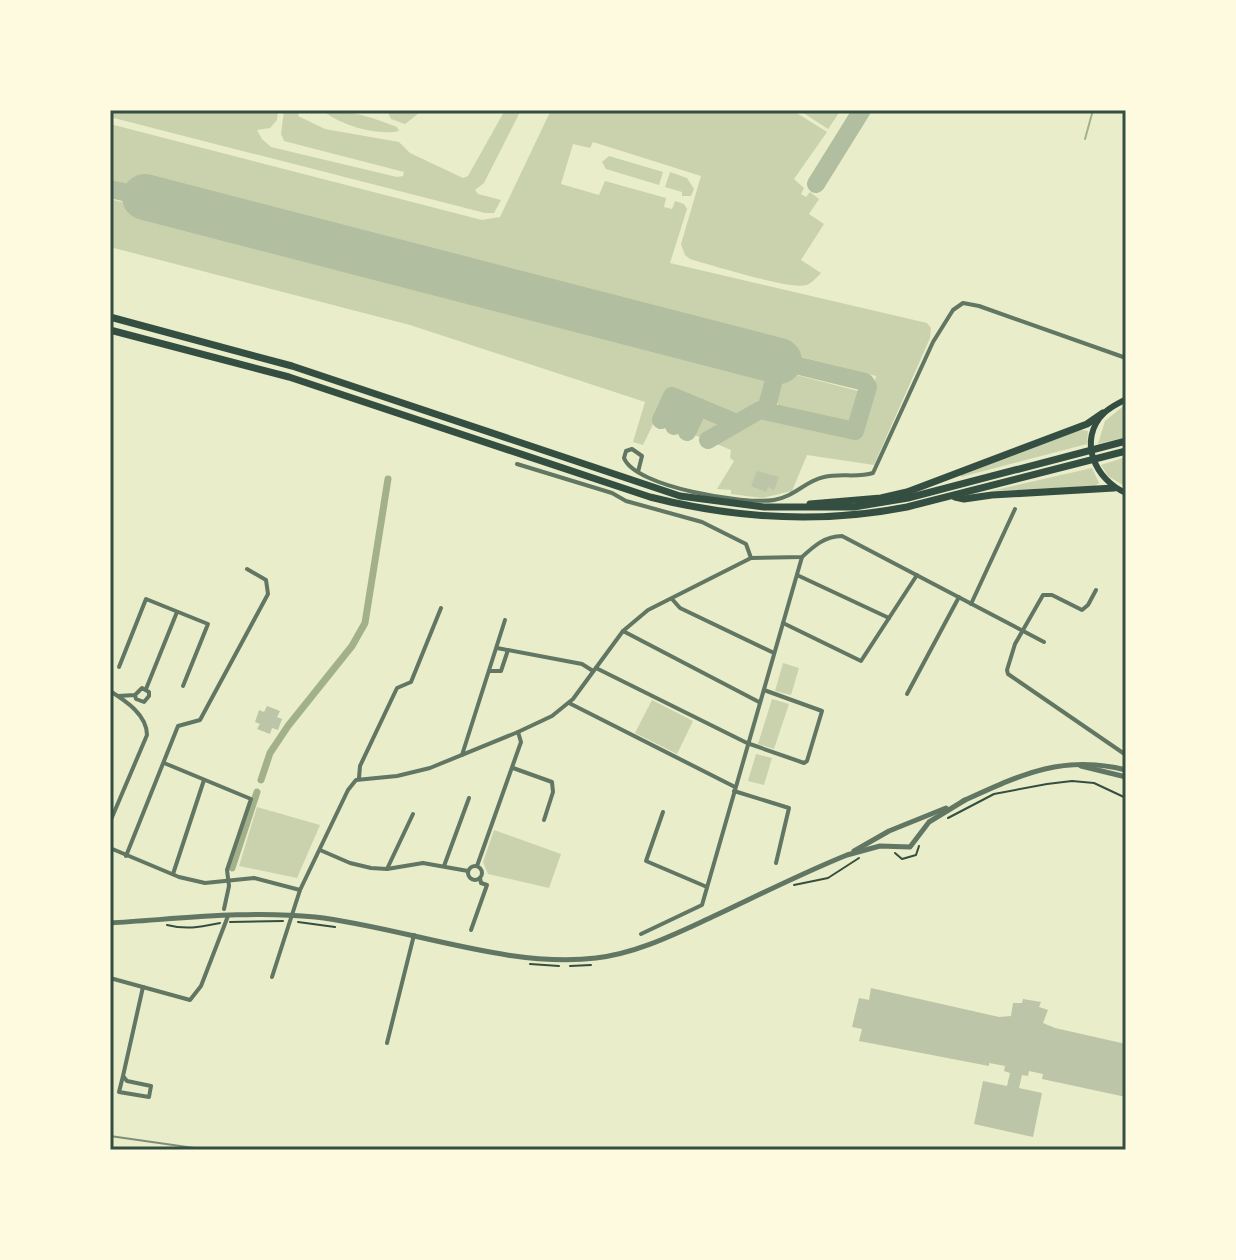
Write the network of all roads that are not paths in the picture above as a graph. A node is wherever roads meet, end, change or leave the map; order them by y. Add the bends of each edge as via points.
1 (110, 317) edge
2 (110, 330) edge
3 (1126, 358) edge
4 (1126, 399) edge
5 (1103, 413) junction
6 (1126, 441) edge
7 (1126, 451) edge
8 (517, 464) dead end
9 (638, 472) junction
10 (1114, 488) junction
11 (1126, 493) edge
12 (953, 496) junction
13 (788, 508) junction
14 (1015, 509) dead end
15 (802, 557) junction
16 (751, 558) junction
17 (247, 569) dead end
18 (797, 575) junction
19 (917, 575) junction
20 (1096, 590) dead end
21 (959, 597) junction
22 (672, 599) junction
23 (971, 604) junction
24 (441, 608) dead end
25 (177, 612) junction
26 (889, 618) junction
27 (505, 620) dead end
28 (783, 623) junction
29 (623, 631) junction
30 (1022, 631) junction
31 (1044, 642) dead end
32 (497, 648) junction
33 (508, 650) junction
34 (774, 653) junction
35 (119, 667) dead end
36 (594, 669) junction
37 (490, 671) junction
38 (183, 686) dead end
39 (146, 689) junction
40 (764, 690) junction
41 (110, 691) edge
42 (907, 694) dead end
43 (135, 695) junction
44 (118, 696) junction
45 (760, 702) junction
46 (569, 703) junction
47 (518, 732) junction
48 (747, 743) junction
49 (462, 755) junction
50 (1126, 755) edge
51 (164, 763) junction
52 (1076, 765) junction
53 (513, 768) junction
54 (1126, 770) edge
55 (1126, 777) edge
56 (359, 778) junction
57 (204, 780) junction
58 (735, 789) junction
59 (469, 798) dead end
60 (965, 800) junction
61 (663, 812) dead end
62 (413, 814) dead end
63 (544, 820) dead end
64 (110, 822) edge
65 (906, 825) junction
66 (897, 828) junction
67 (919, 838) junction
68 (897, 845) junction
69 (110, 848) edge
70 (320, 850) junction
71 (847, 855) junction
72 (126, 856) junction
73 (776, 863) dead end
74 (444, 866) junction
75 (477, 866) junction
76 (387, 869) junction
77 (468, 871) junction
78 (173, 874) junction
79 (480, 878) junction
80 (228, 881) junction
81 (707, 887) junction
82 (300, 890) junction
83 (224, 909) dead end
84 (291, 918) junction
85 (228, 919) junction
86 (110, 923) edge
87 (471, 930) dead end
88 (641, 934) dead end
89 (414, 935) junction
90 (272, 977) dead end
91 (110, 978) edge
92 (143, 987) junction
93 (387, 1043) dead end
94 (123, 1076) junction

1 - 13 highway via 292,366 680,496
2 - 12 highway via 289,377 637,493 701,509 771,518 835,518
3 - 9 street via 963,303 933,342 877,467 868,475 820,477 796,493 763,501 699,493
4 - 5 main road
5 - 10 main road via 1092,436 1092,454 1099,474
5 - 13 highway via 1087,424 907,492
6 - 13 highway via 881,503
7 - 12 highway
8 - 16 street via 702,522 746,544
9 - 9 street via 627,465 626,451 642,456
10 - 11 main road
10 - 12 highway
14 - 23 street
15 - 16 street
15 - 18 street
15 - 19 street via 816,544 842,536
16 - 22 street
17 - 51 street via 266,580 268,594 200,720 178,726
18 - 26 street
18 - 28 street
19 - 21 street
19 - 26 street
20 - 30 street via 1082,610 1043,595
21 - 23 street
21 - 42 street
22 - 29 street
22 - 34 street via 680,608
23 - 30 street
24 - 56 street via 411,682 397,688
25 - 35 street via 146,599
25 - 38 street via 208,624
25 - 39 street
26 - 28 street via 861,661
27 - 32 street
28 - 34 street
29 - 36 street
29 - 45 street
30 - 31 street
30 - 50 street via 1006,667 1008,674
32 - 33 street
32 - 37 street
33 - 36 street
33 - 37 street via 501,671
34 - 40 street
36 - 46 street
36 - 48 street
37 - 49 street
39 - 43 street
39 - 43 street via 149,696 144,702
40 - 45 street
40 - 48 street via 819,708 823,715 804,763
41 - 44 street
43 - 44 street
44 - 64 street via 146,722 147,735
45 - 48 street
46 - 47 street
46 - 58 street
47 - 49 street
47 - 53 street via 521,742
48 - 58 street
49 - 56 street via 417,772
51 - 57 street
51 - 72 street
52 - 54 street
52 - 55 street
52 - 60 street via 1027,772
53 - 63 street via 552,782
53 - 75 street
56 - 70 street
57 - 78 street
57 - 80 street via 251,799
58 - 73 street via 789,808
58 - 81 street
59 - 74 street
60 - 65 street
60 - 67 street via 929,822
61 - 81 street via 646,861
62 - 76 street
65 - 66 street
65 - 67 street
66 - 68 street
66 - 71 street
67 - 68 street via 910,847
68 - 71 street
69 - 72 street
70 - 76 street via 350,863
70 - 82 street
71 - 89 street via 652,944 609,956 540,958
72 - 78 street
74 - 76 street via 423,863
74 - 77 street
75 - 77 street
75 - 79 street
77 - 79 street via 473,880
78 - 80 street via 205,883
79 - 87 street via 487,885
80 - 82 street via 254,878
80 - 83 street
81 - 88 street via 699,908
82 - 84 street
84 - 85 street
84 - 89 street
84 - 90 street
85 - 86 street
85 - 92 street via 194,998
89 - 93 street
91 - 92 street
92 - 94 street
94 - 94 street via 151,1086 149,1097 119,1092

